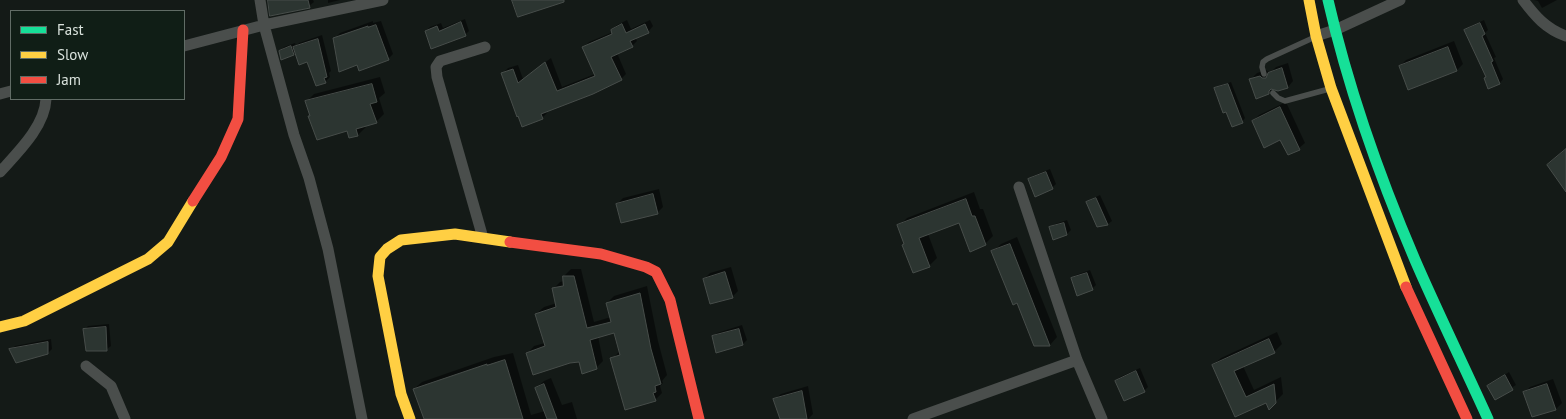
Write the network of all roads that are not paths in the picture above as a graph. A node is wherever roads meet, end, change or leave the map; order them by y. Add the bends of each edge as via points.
1 (260, 0) edge
2 (383, 0) edge
3 (1309, 0) edge
4 (1328, 0) edge
5 (1400, 0) edge
6 (1523, 0) edge
7 (264, 25) junction
8 (243, 30) junction
9 (1334, 30) junction
10 (1316, 36) junction
11 (1566, 36) edge
12 (185, 46) edge
13 (485, 47) dead end
14 (1264, 74) dead end
15 (1331, 88) junction
16 (1273, 93) dead end
17 (46, 100) edge
18 (0, 172) edge
19 (1019, 187) dead end
20 (483, 238) junction
21 (0, 327) edge
22 (1077, 360) junction
23 (86, 366) dead end
24 (125, 419) edge
25 (362, 419) edge
26 (410, 419) edge
27 (699, 419) edge
28 (912, 419) edge
29 (1102, 419) edge
30 (1467, 419) edge
31 (1488, 419) edge

1 - 7 street
2 - 7 street
3 - 10 street
4 - 9 street
5 - 9 street
6 - 11 street via 1539,21
7 - 8 street
7 - 25 street via 328,249
8 - 12 street
8 - 21 street via 238,119 221,157 168,242 148,259 24,321
9 - 10 street
9 - 31 street via 1372,148 1415,259
10 - 14 lane via 1267,59 1263,62
10 - 15 street
13 - 20 street via 440,61 436,67
15 - 16 lane via 1285,101
15 - 30 street via 1400,273
17 - 18 street via 46,108 28,141
19 - 22 street
20 - 26 street via 455,234 401,240 380,257 378,276 401,394
20 - 27 street via 601,254 656,272 670,300
22 - 28 street
22 - 29 street
23 - 24 street via 111,386

